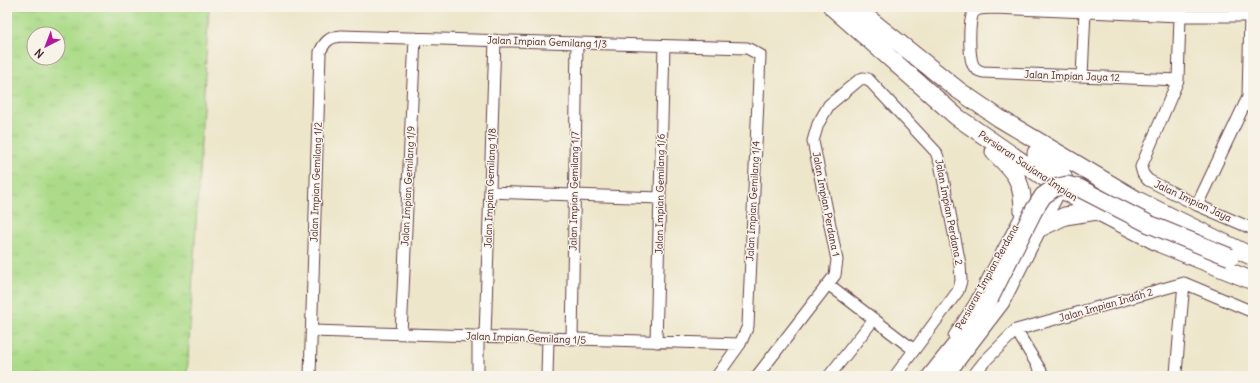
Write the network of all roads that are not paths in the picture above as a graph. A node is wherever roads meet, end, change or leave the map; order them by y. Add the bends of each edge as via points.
1 (832, 7) edge
2 (854, 7) edge
3 (1085, 11) junction
4 (1180, 16) junction
5 (1251, 16) edge
6 (332, 37) joint
7 (415, 38) junction
8 (495, 40) junction
9 (577, 43) junction
10 (664, 46) junction
11 (760, 55) joint
12 (1082, 76) junction
13 (1178, 80) junction
14 (958, 90) junction
15 (829, 105) joint
16 (957, 117) junction
17 (1059, 183) junction
18 (490, 192) junction
19 (574, 195) junction
20 (660, 198) junction
21 (1137, 200) junction
22 (1197, 205) junction
23 (1097, 211) junction
24 (1023, 212) junction
25 (1042, 227) junction
26 (1253, 229) edge
27 (1252, 256) edge
28 (1253, 281) edge
29 (1184, 283) junction
30 (828, 284) junction
31 (1253, 312) edge
32 (874, 319) junction
33 (1016, 330) junction
34 (312, 331) junction
35 (401, 334) junction
36 (482, 336) junction
37 (548, 338) junction
38 (572, 339) junction
39 (656, 342) junction
40 (740, 344) junction
41 (914, 350) junction
42 (1175, 375) edge
43 (310, 376) edge
44 (478, 376) edge
45 (547, 376) edge
46 (717, 376) edge
47 (757, 376) edge
48 (829, 376) edge
49 (895, 376) edge
50 (930, 376) edge
51 (948, 376) edge
52 (973, 376) edge
53 (1044, 376) edge

1 - 16 highway, Persiaran Saujana Impian
2 - 14 highway
3 - 4 street
3 - 12 street
3 - 12 street, Jalan Impian Jaya 12 via 979,9 970,18 971,62 976,69 983,72
4 - 5 street
4 - 13 street
5 - 22 street via 1248,97
6 - 7 street, Jalan Impian Gemilang 1/3
6 - 34 street, Jalan Impian Gemilang 1/2 via 320,52
7 - 8 street, Jalan Impian Gemilang 1/3
7 - 35 street, Jalan Impian Gemilang 1/9
8 - 9 street, Jalan Impian Gemilang 1/3
8 - 18 street, Jalan Impian Gemilang 1/8
9 - 10 street, Jalan Impian Gemilang 1/3
9 - 19 street, Jalan Impian Gemilang 1/7
10 - 11 street, Jalan Impian Gemilang 1/3 via 747,48
10 - 20 street, Jalan Impian Gemilang 1/6
11 - 40 street, Jalan Impian Gemilang 1/4 via 748,326
12 - 13 street, Jalan Impian Jaya 12
13 - 22 street, Jalan Impian Jaya via 1141,167 1148,180
14 - 17 highway via 984,119 1058,168
14 - 21 highway via 999,118
15 - 30 street, Jalan Impian Perdana 1 via 818,124 813,141 837,260 835,274
15 - 41 street, Jalan Impian Perdana 2 via 859,80 868,79 936,152 940,163 961,281 958,291
16 - 17 highway, Persiaran Saujana Impian
16 - 24 highway via 1006,163 1015,175 1021,185
17 - 21 highway via 1074,176 1124,200
17 - 23 highway, Persiaran Saujana Impian
17 - 24 street, Persiaran Impian Perdana via 1040,194
17 - 25 street, Persiaran Impian Perdana
18 - 19 street
18 - 36 street, Jalan Impian Gemilang 1/8
19 - 20 street
19 - 38 street, Jalan Impian Gemilang 1/7
20 - 39 street, Jalan Impian Gemilang 1/6
21 - 27 highway
22 - 26 street, Jalan Impian Jaya
23 - 25 highway via 1066,216
23 - 28 highway, Persiaran Saujana Impian via 1161,244
24 - 50 street, Persiaran Impian Perdana via 975,303
25 - 51 street, Persiaran Impian Perdana via 1004,304
27 - 50 highway, bridge via 1230,257 1149,224 1079,188 1066,185 1054,188 1043,196 1034,210 978,317
29 - 31 street
29 - 33 street, Jalan Impian Indah 2
29 - 42 street
30 - 32 street
30 - 47 street, Jalan Impian Perdana 1
32 - 41 street
32 - 48 street
33 - 52 street, Jalan Impian Indah 2
33 - 53 street
34 - 35 street, Jalan Impian Gemilang 1/5
34 - 43 street, Jalan Impian Gemilang 1/2
35 - 36 street, Jalan Impian Gemilang 1/5
36 - 37 street, Jalan Impian Gemilang 1/5
36 - 44 street, Jalan Impian Gemilang 1/8
37 - 38 street, Jalan Impian Gemilang 1/5
37 - 45 street
38 - 39 street, Jalan Impian Gemilang 1/5
39 - 40 street, Jalan Impian Gemilang 1/5
40 - 46 street, Jalan Impian Gemilang 1/4
41 - 49 street, Jalan Impian Perdana 2

